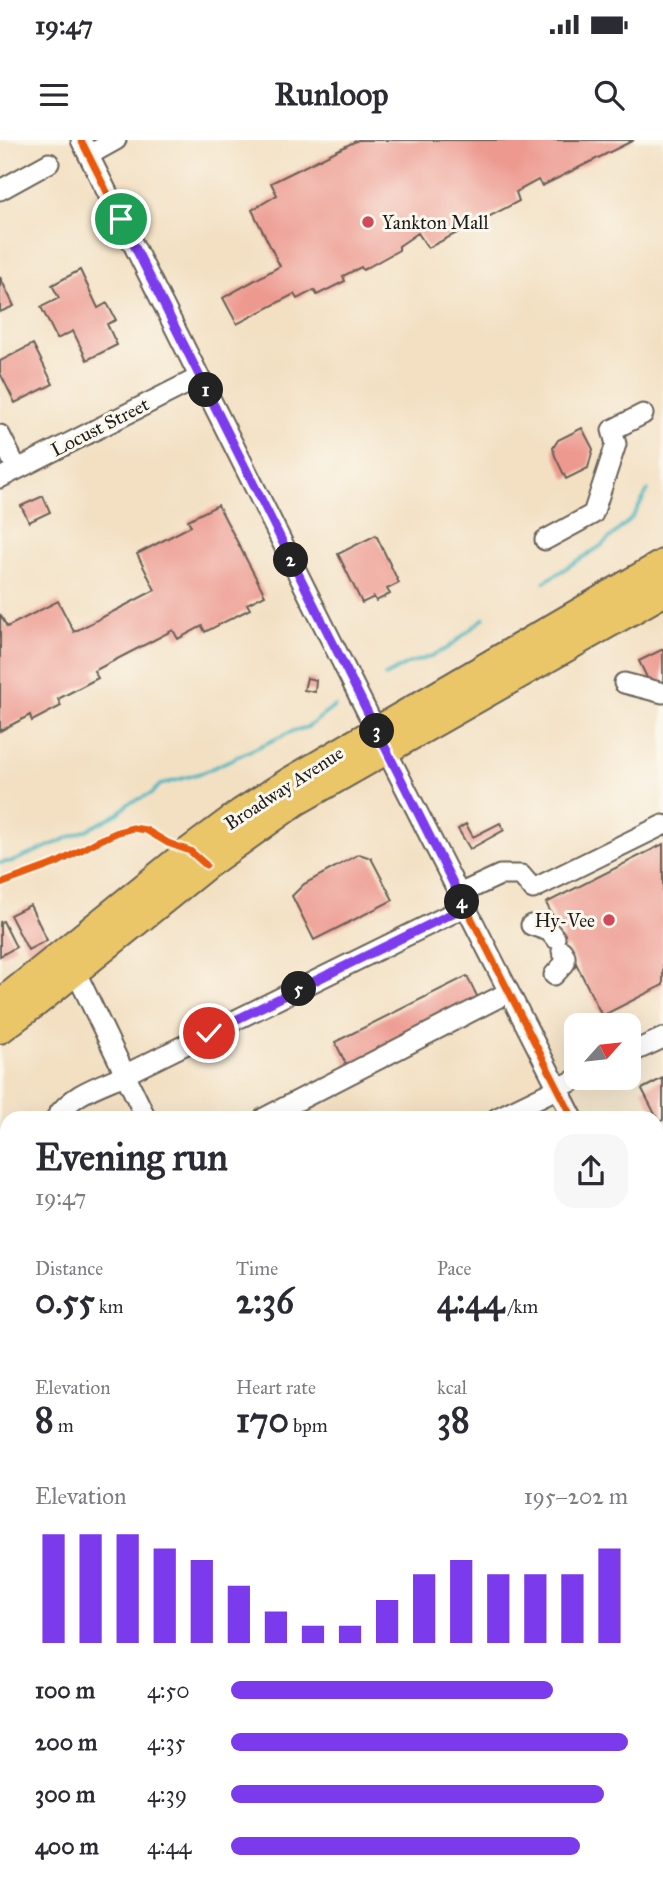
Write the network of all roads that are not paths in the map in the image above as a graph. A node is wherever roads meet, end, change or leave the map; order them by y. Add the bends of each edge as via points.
1 (116, 140) edge
2 (85, 148) edge
3 (49, 163) dead end
4 (0, 190) edge
5 (200, 377) junction
6 (643, 414) dead end
7 (0, 435) edge
8 (8, 473) edge
9 (545, 540) dead end
10 (663, 564) edge
11 (663, 592) edge
12 (624, 683) dead end
13 (663, 693) edge
14 (381, 740) junction
15 (663, 825) edge
16 (462, 901) junction
17 (531, 925) dead end
18 (70, 962) junction
19 (554, 975) dead end
20 (509, 992) junction
21 (0, 1004) edge
22 (0, 1029) edge
23 (663, 1038) edge
24 (641, 1048) edge
25 (124, 1075) junction
26 (564, 1085) edge
27 (558, 1088) junction
28 (63, 1111) edge
29 (142, 1111) edge
30 (278, 1111) edge
31 (511, 1111) edge
32 (570, 1111) edge

1 - 2 street
2 - 5 street
3 - 4 street
5 - 8 street, Locust Street
5 - 14 street
6 - 9 street via 611,430 616,444 593,514
7 - 8 street
10 - 14 highway, Broadway Avenue
11 - 14 highway, Broadway Avenue
12 - 13 street
14 - 16 street
14 - 18 highway, Broadway Avenue via 291,781 241,813 190,851
15 - 16 street via 533,889 527,882 508,880
16 - 20 street
16 - 25 street
17 - 19 street via 550,931 565,956 565,963
18 - 21 highway, Broadway Avenue
18 - 22 highway, Broadway Avenue
18 - 25 street
20 - 27 street
20 - 30 street
23 - 24 street
25 - 28 street via 75,1098
25 - 29 street
26 - 27 street
27 - 31 street
27 - 32 street

